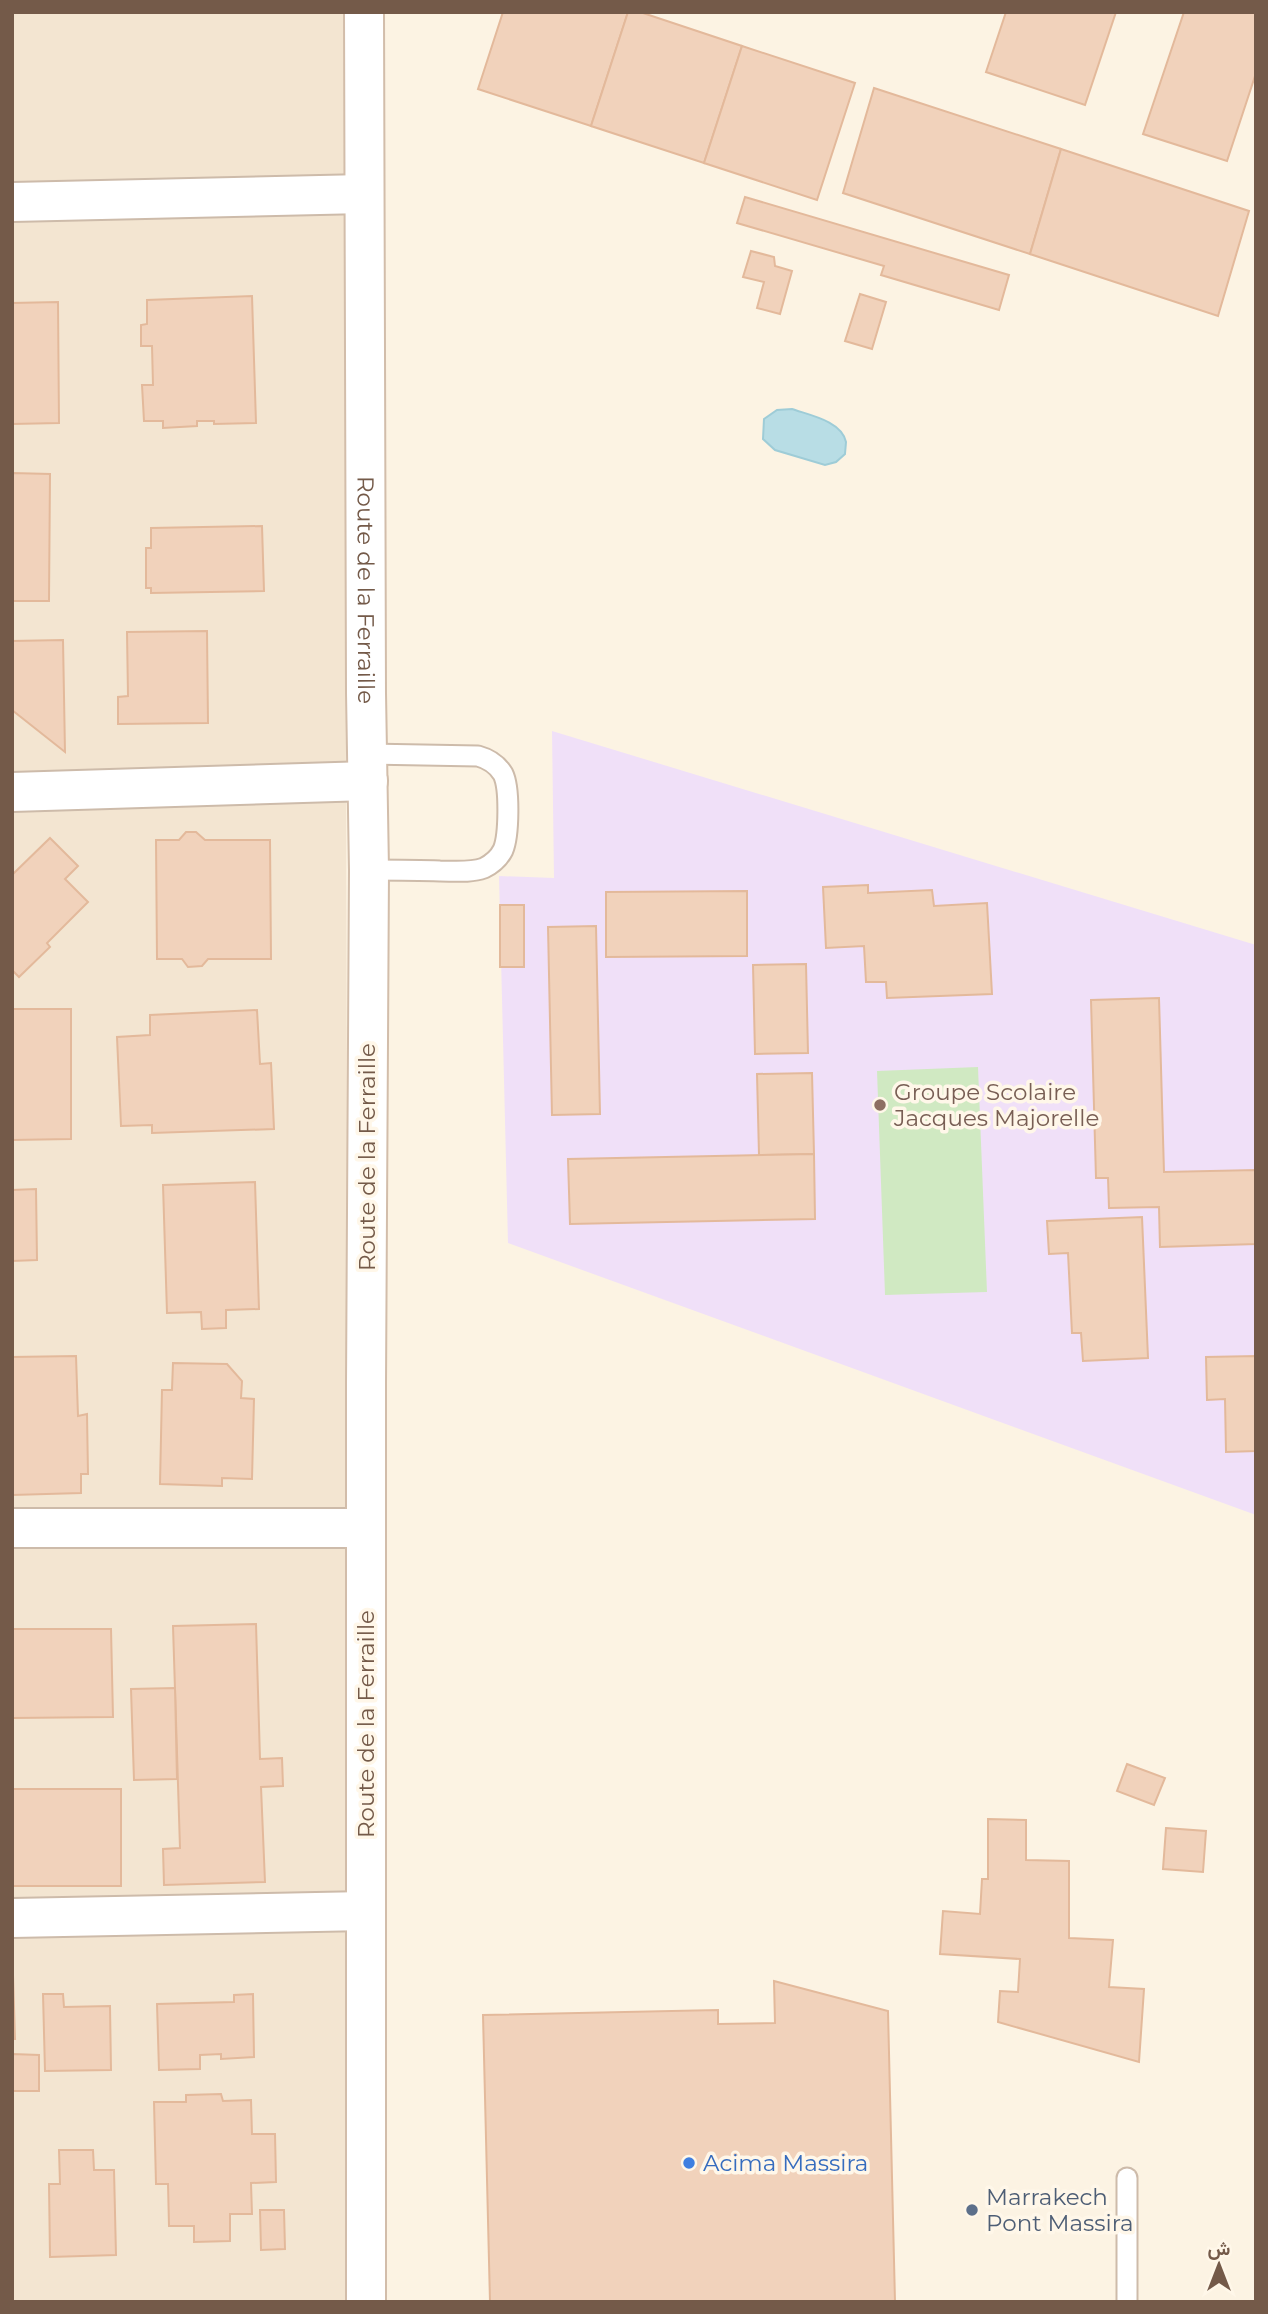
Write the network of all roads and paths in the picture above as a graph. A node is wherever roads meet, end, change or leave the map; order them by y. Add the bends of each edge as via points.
1 (364, 12) edge
2 (364, 194) junction
3 (12, 202) edge
4 (368, 767) junction
5 (12, 792) edge
6 (369, 870) junction
7 (12, 1528) edge
8 (366, 1528) junction
9 (366, 1911) junction
10 (12, 1918) edge
11 (1127, 2178) dead end
12 (366, 2302) edge
13 (1127, 2302) edge

1 - 2 street, Route de la Ferraille
2 - 3 street
2 - 4 street, Route de la Ferraille
4 - 5 street
4 - 6 street, Route de la Ferraille
4 - 6 lane via 478,755 503,774 507,784 506,843 486,867
6 - 8 street, Route de la Ferraille
7 - 8 street
8 - 9 street, Route de la Ferraille
9 - 10 street
9 - 12 street, Route de la Ferraille
11 - 13 lane

